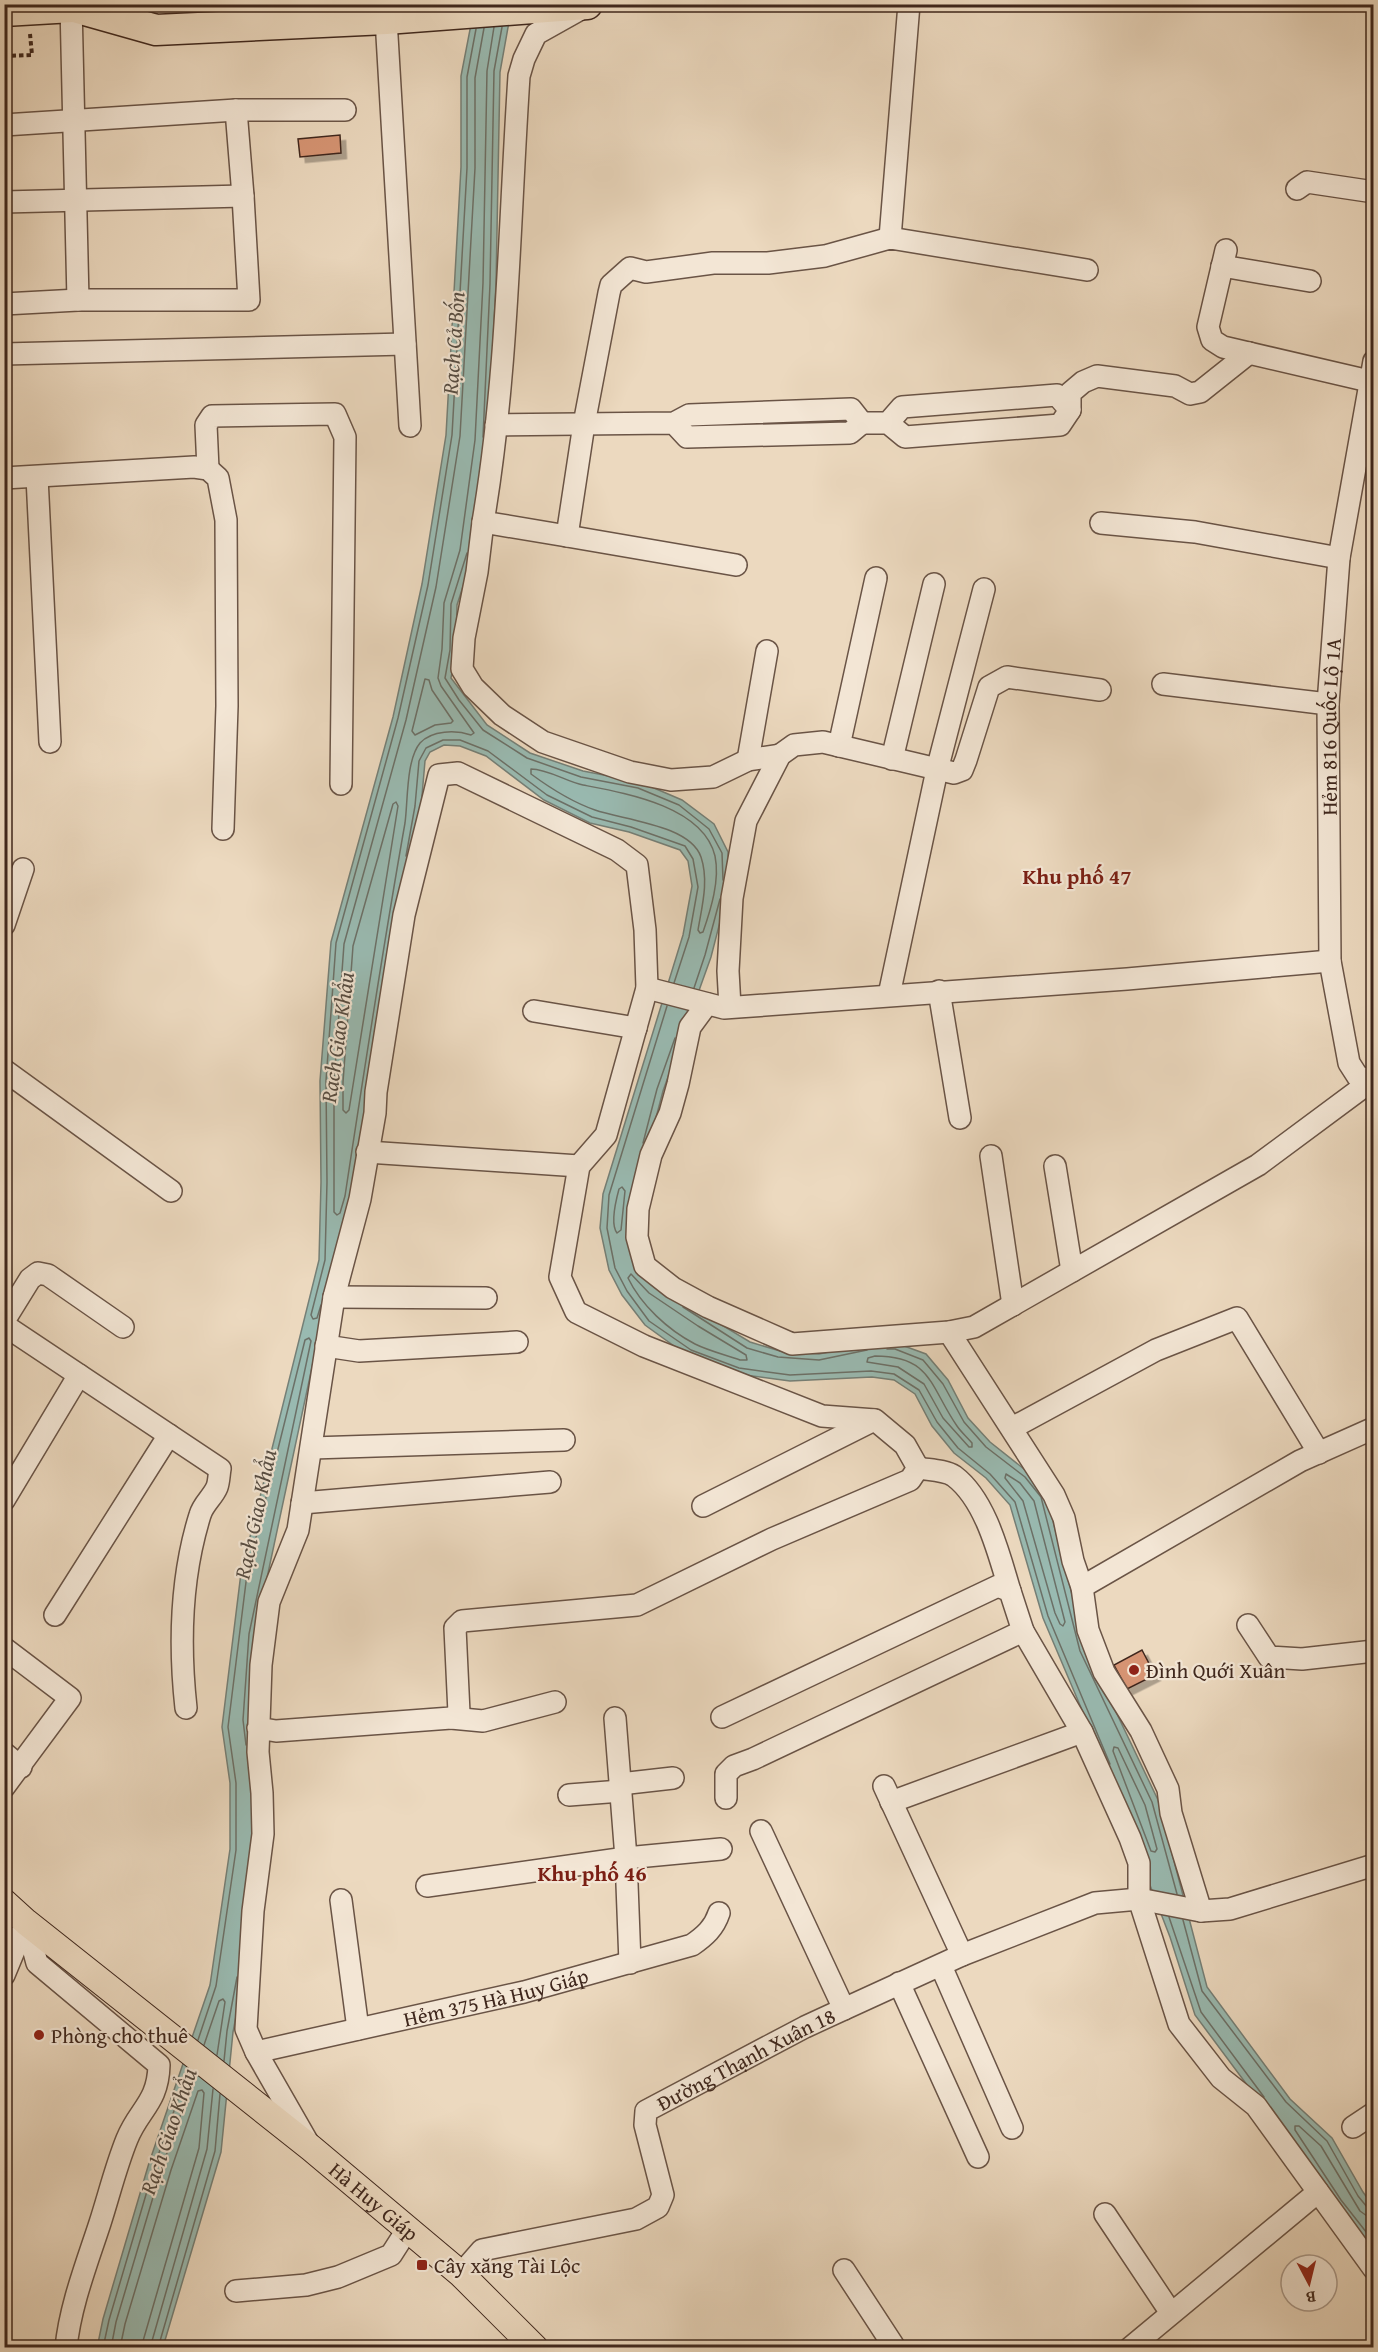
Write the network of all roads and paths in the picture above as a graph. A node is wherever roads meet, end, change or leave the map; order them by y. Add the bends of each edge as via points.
1 (117, 4) edge
2 (588, 4) edge
3 (909, 4) edge
4 (71, 5) edge
5 (16, 10) edge
6 (386, 19) junction
7 (4, 56) edge
8 (236, 110) junction
9 (345, 110) dead end
10 (74, 122) junction
11 (4, 125) edge
12 (1297, 189) dead end
13 (1374, 192) edge
14 (243, 196) junction
15 (4, 202) edge
16 (76, 202) junction
17 (890, 238) junction
18 (1087, 270) dead end
19 (1310, 281) dead end
20 (78, 300) junction
21 (4, 304) edge
22 (405, 345) junction
23 (1249, 353) junction
24 (4, 354) edge
25 (1372, 368) edge
26 (1070, 410) junction
27 (888, 423) junction
28 (584, 424) junction
29 (496, 425) junction
30 (410, 426) dead end
31 (208, 469) junction
32 (37, 477) junction
33 (4, 478) edge
34 (483, 522) junction
35 (1101, 523) dead end
36 (567, 536) junction
37 (1339, 558) junction
38 (736, 565) dead end
39 (876, 578) dead end
40 (934, 584) dead end
41 (984, 589) dead end
42 (767, 651) dead end
43 (1162, 684) dead end
44 (1100, 690) dead end
45 (1328, 705) junction
46 (50, 742) dead end
47 (838, 746) junction
48 (780, 755) junction
49 (892, 759) junction
50 (748, 760) junction
51 (937, 770) junction
52 (341, 784) dead end
53 (223, 829) dead end
54 (23, 869) dead end
55 (4, 925) edge
56 (1330, 962) junction
57 (650, 990) junction
58 (939, 991) junction
59 (889, 995) junction
60 (707, 1004) junction
61 (730, 1007) junction
62 (534, 1011) dead end
63 (636, 1028) junction
64 (4, 1070) edge
65 (1373, 1080) edge
66 (960, 1118) dead end
67 (367, 1152) junction
68 (991, 1156) dead end
69 (579, 1166) junction
70 (1055, 1166) dead end
71 (171, 1191) dead end
72 (1072, 1271) junction
73 (334, 1298) junction
74 (486, 1298) dead end
75 (1013, 1305) junction
76 (4, 1321) edge
77 (4, 1325) edge
78 (123, 1327) dead end
79 (949, 1332) junction
80 (517, 1342) dead end
81 (326, 1346) junction
82 (79, 1375) junction
83 (875, 1420) junction
84 (1012, 1428) junction
85 (1374, 1428) edge
86 (169, 1436) junction
87 (564, 1440) dead end
88 (312, 1448) junction
89 (1319, 1453) junction
90 (918, 1468) junction
91 (550, 1482) dead end
92 (4, 1500) edge
93 (302, 1503) junction
94 (703, 1506) dead end
95 (1082, 1587) junction
96 (1010, 1592) junction
97 (55, 1615) dead end
98 (1248, 1625) dead end
99 (1023, 1631) junction
100 (4, 1648) edge
101 (1374, 1651) edge
102 (555, 1702) dead end
103 (186, 1708) dead end
104 (722, 1717) dead end
105 (452, 1718) junction
106 (615, 1718) dead end
107 (258, 1728) junction
108 (1083, 1732) junction
109 (4, 1753) edge
110 (21, 1767) junction
111 (673, 1778) dead end
112 (4, 1787) edge
113 (620, 1787) junction
114 (569, 1795) dead end
115 (726, 1798) dead end
116 (761, 1831) dead end
117 (721, 1849) dead end
118 (626, 1858) junction
119 (1374, 1865) edge
120 (427, 1886) dead end
121 (341, 1900) dead end
122 (1145, 1901) junction
123 (4, 1902) edge
124 (1201, 1911) junction
125 (719, 1913) dead end
126 (26, 1922) junction
127 (962, 1955) junction
128 (630, 1963) junction
129 (941, 1966) junction
130 (4, 1975) edge
131 (899, 1983) junction
132 (844, 2008) junction
133 (358, 2029) junction
134 (256, 2052) junction
135 (1374, 2113) edge
136 (1353, 2127) dead end
137 (1012, 2128) dead end
138 (311, 2148) junction
139 (978, 2157) dead end
140 (1318, 2192) junction
141 (1106, 2214) dead end
142 (407, 2230) junction
143 (1374, 2269) edge
144 (844, 2270) dead end
145 (461, 2274) junction
146 (236, 2291) dead end
147 (1171, 2313) junction
148 (66, 2348) edge
149 (535, 2348) edge
150 (895, 2348) edge
151 (1130, 2348) edge

1 - 4 highway
2 - 6 highway
2 - 29 street via 536,34 519,76 508,305
3 - 17 street
4 - 5 highway
4 - 6 highway via 156,30
4 - 10 street
5 - 7 path via 32,56
6 - 22 street
8 - 9 street
8 - 10 street
8 - 14 street
10 - 11 street
10 - 16 street
12 - 13 street via 1307,182 1318,182
14 - 16 street
14 - 20 street via 249,300
15 - 16 street
16 - 20 street
17 - 18 street
17 - 28 street via 825,256 768,263 713,263 646,272 630,268 611,285
19 - 23 street via 1224,258 1208,327 1212,340 1222,347
20 - 21 street
22 - 24 street
22 - 30 street
23 - 25 street
23 - 26 street via 1200,392 1097,376 1070,393
25 - 37 street, Hẻm 816 Quốc Lộ 1A
26 - 27 street via 1060,425 905,437
26 - 27 street via 1057,395 902,407
27 - 28 street via 862,423 850,433 687,437 674,423
28 - 29 street
28 - 36 street
29 - 34 street
31 - 32 street
31 - 52 street via 206,425 212,416 335,414 340,423 345,437
31 - 53 street via 218,478 226,520 228,706
32 - 33 street
32 - 46 street
34 - 36 street
34 - 50 street via 462,669 473,687 502,714 543,742 630,772 671,780 713,777
35 - 37 street via 1196,532
36 - 38 street
37 - 45 street, Hẻm 816 Quốc Lộ 1A
39 - 47 street
40 - 49 street
41 - 51 street
42 - 50 street
43 - 45 street
44 - 51 street via 1006,677 989,687 962,770
45 - 56 street, Hẻm 816 Quốc Lộ 1A
47 - 48 street via 823,742 794,745
47 - 49 street
48 - 50 street
48 - 61 street via 746,821 732,898
49 - 51 street
51 - 59 street
54 - 55 street
56 - 58 street
56 - 65 street, Hẻm 816 Quốc Lộ 1A via 1349,1063 1358,1077
57 - 60 street
57 - 63 street
57 - 67 street via 637,865 617,850 458,773 439,775 404,915
58 - 59 street
58 - 66 street
59 - 61 street
60 - 61 street
60 - 79 street via 690,1027 670,1113 651,1155 638,1209 637,1238 645,1266 673,1288 708,1307 792,1344
62 - 63 street
63 - 69 street via 606,1135
64 - 71 street
65 - 72 street via 1258,1165
67 - 69 street
67 - 73 street via 360,1199
68 - 75 street
69 - 83 street via 560,1277 576,1312 644,1346 822,1416
70 - 72 street
72 - 75 street
73 - 74 street
73 - 81 street
75 - 79 street via 974,1327
76 - 78 street via 30,1279 38,1273 48,1275
77 - 82 street
79 - 84 street
80 - 81 street via 359,1351
81 - 88 street
82 - 86 street
82 - 92 street
83 - 90 street via 905,1445
83 - 94 street
84 - 89 street via 1156,1350 1237,1318
84 - 95 street via 1061,1510
85 - 89 street
86 - 97 street
86 - 103 street via 220,1469 217,1487 201,1512 190,1556 181,1664
87 - 88 street
88 - 93 street
89 - 95 street
90 - 96 street via 953,1475 970,1494 991,1528
90 - 105 street via 909,1480 772,1539 638,1605 462,1621 455,1628 459,1713
91 - 93 street
93 - 107 street via 298,1530 269,1602
95 - 124 street via 1088,1630 1104,1672 1141,1731 1168,1789 1171,1813
96 - 99 street
96 - 104 street via 998,1586
98 - 101 street via 1269,1657 1302,1659
99 - 108 street
99 - 115 street via 734,1766 726,1774
100 - 110 street via 70,1698
102 - 105 street via 483,1721
105 - 107 street via 276,1731
106 - 113 street
107 - 134 street via 263,1834 253,1911 246,2030
108 - 122 street via 1130,1838
108 - 127 street via 887,1794
109 - 110 street
110 - 112 street
111 - 113 street
113 - 114 street
113 - 118 street
116 - 132 street
117 - 118 street
118 - 120 street
118 - 128 street
119 - 124 street, Đường Thạnh Xuân 18 via 1230,1909
121 - 133 street
122 - 124 street, Đường Thạnh Xuân 18
122 - 127 street, Đường Thạnh Xuân 18 via 1095,1903
122 - 140 street via 1179,2024 1221,2078 1256,2106
123 - 126 main road
125 - 128 street, Hẻm 375 Hà Huy Giáp via 716,1923 692,1945
126 - 130 street
126 - 138 main road, Hà Huy Giáp
126 - 148 street via 37,1963 159,2065 154,2094 127,2138 87,2262
127 - 129 street, Đường Thạnh Xuân 18
128 - 133 street, Hẻm 375 Hà Huy Giáp via 524,1992
129 - 131 street, Đường Thạnh Xuân 18
129 - 137 street
131 - 132 street, Đường Thạnh Xuân 18
131 - 139 street
132 - 145 street, Đường Thạnh Xuân 18 via 646,2110 645,2125 663,2195 658,2207 636,2219 482,2250
133 - 134 street, Hẻm 375 Hà Huy Giáp
134 - 138 street
135 - 136 street
138 - 142 main road, Hà Huy Giáp
140 - 143 street
140 - 147 street
141 - 147 street
142 - 145 main road, Hà Huy Giáp
142 - 146 street via 392,2255 338,2277 306,2285
144 - 150 street
145 - 149 main road, Hà Huy Giáp
147 - 151 street

